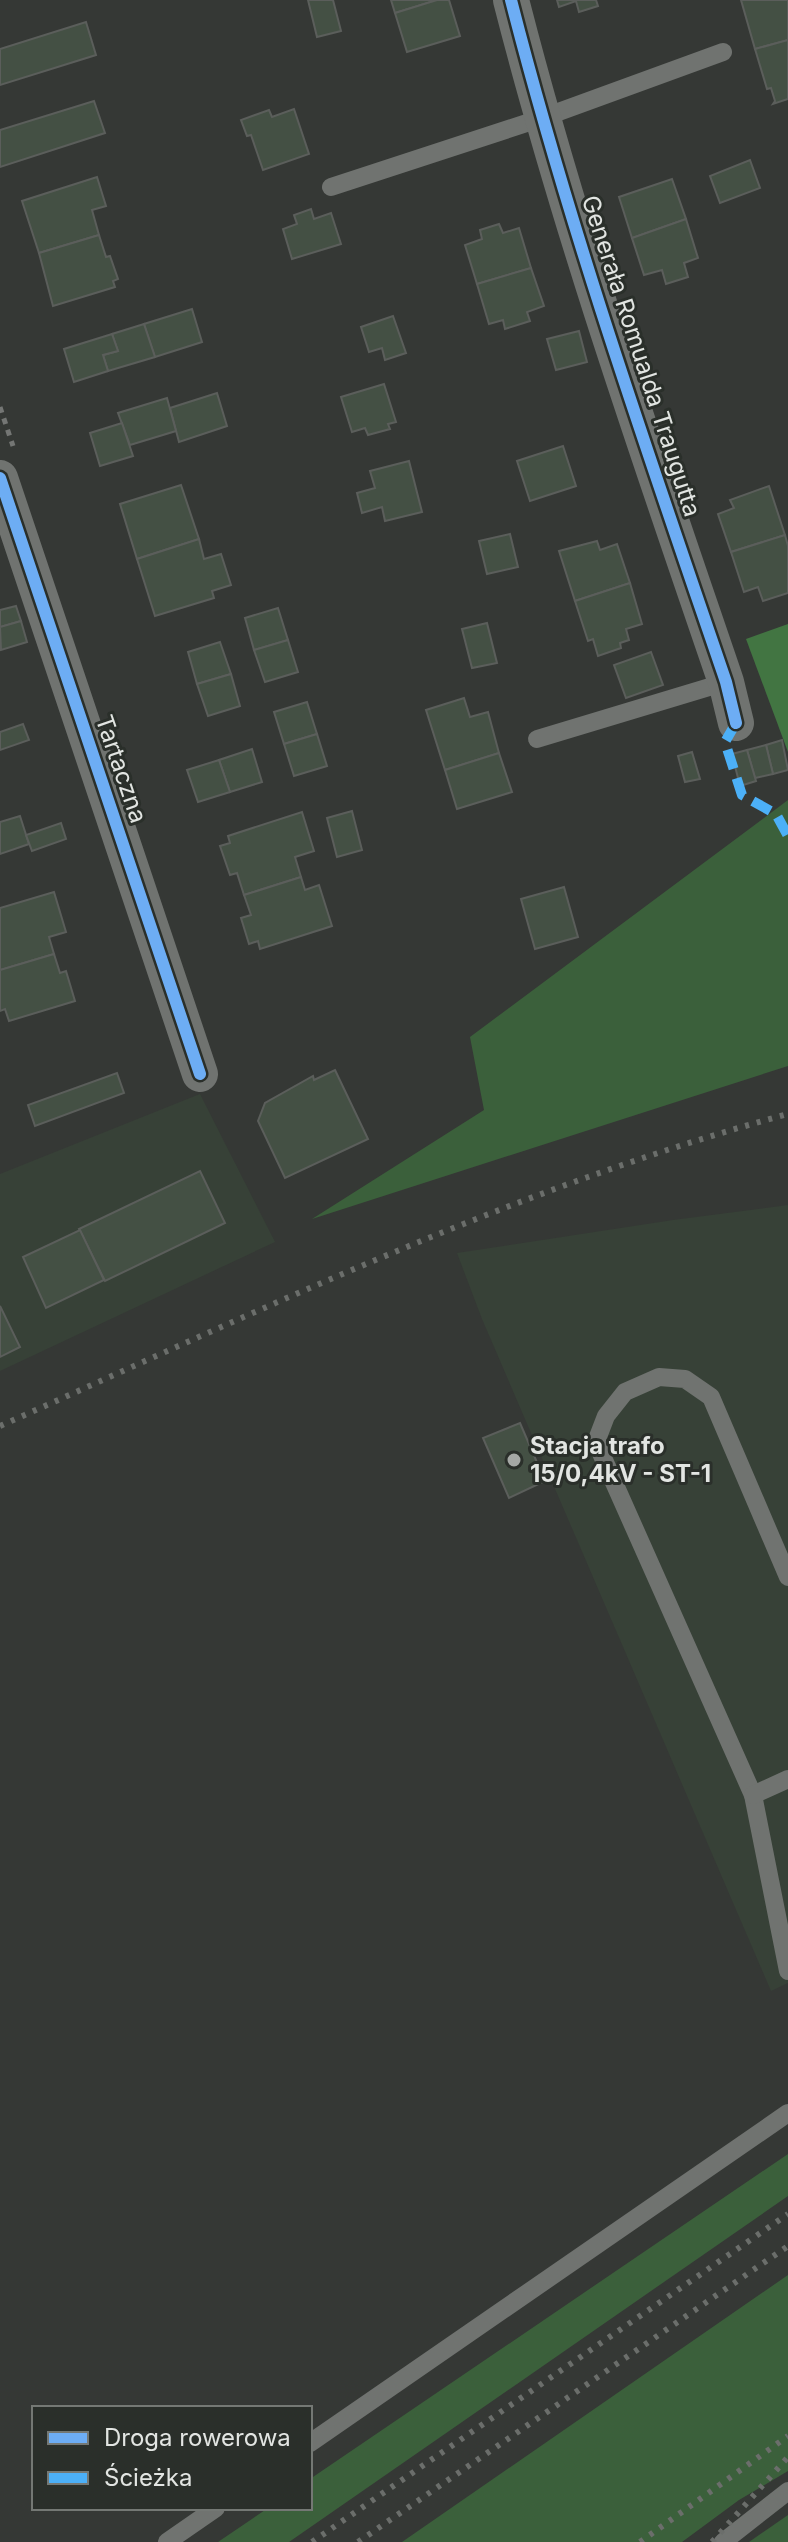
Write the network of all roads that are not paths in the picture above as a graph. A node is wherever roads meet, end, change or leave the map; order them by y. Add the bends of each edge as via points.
1 (511, 0) edge
2 (723, 52) dead end
3 (542, 118) junction
4 (331, 187) dead end
5 (0, 478) edge
6 (726, 682) junction
7 (736, 723) dead end
8 (537, 739) dead end
9 (200, 1074) dead end
10 (788, 1577) edge
11 (788, 1779) edge
12 (753, 1795) junction
13 (788, 1971) edge
14 (788, 2113) edge
15 (312, 2442) edge
16 (788, 2491) edge
17 (213, 2510) edge
18 (167, 2542) edge
19 (723, 2542) edge

1 - 3 street, Generała Romualda Traugutta
2 - 3 lane
3 - 4 lane
3 - 6 street, Generała Romualda Traugutta via 627,392
5 - 9 street, Tartaczna
6 - 7 street, Generała Romualda Traugutta
6 - 8 lane
10 - 12 lane via 711,1397 685,1379 659,1377 625,1392 606,1416 596,1442
11 - 12 lane
12 - 13 lane
14 - 15 lane
16 - 19 lane
17 - 18 lane

